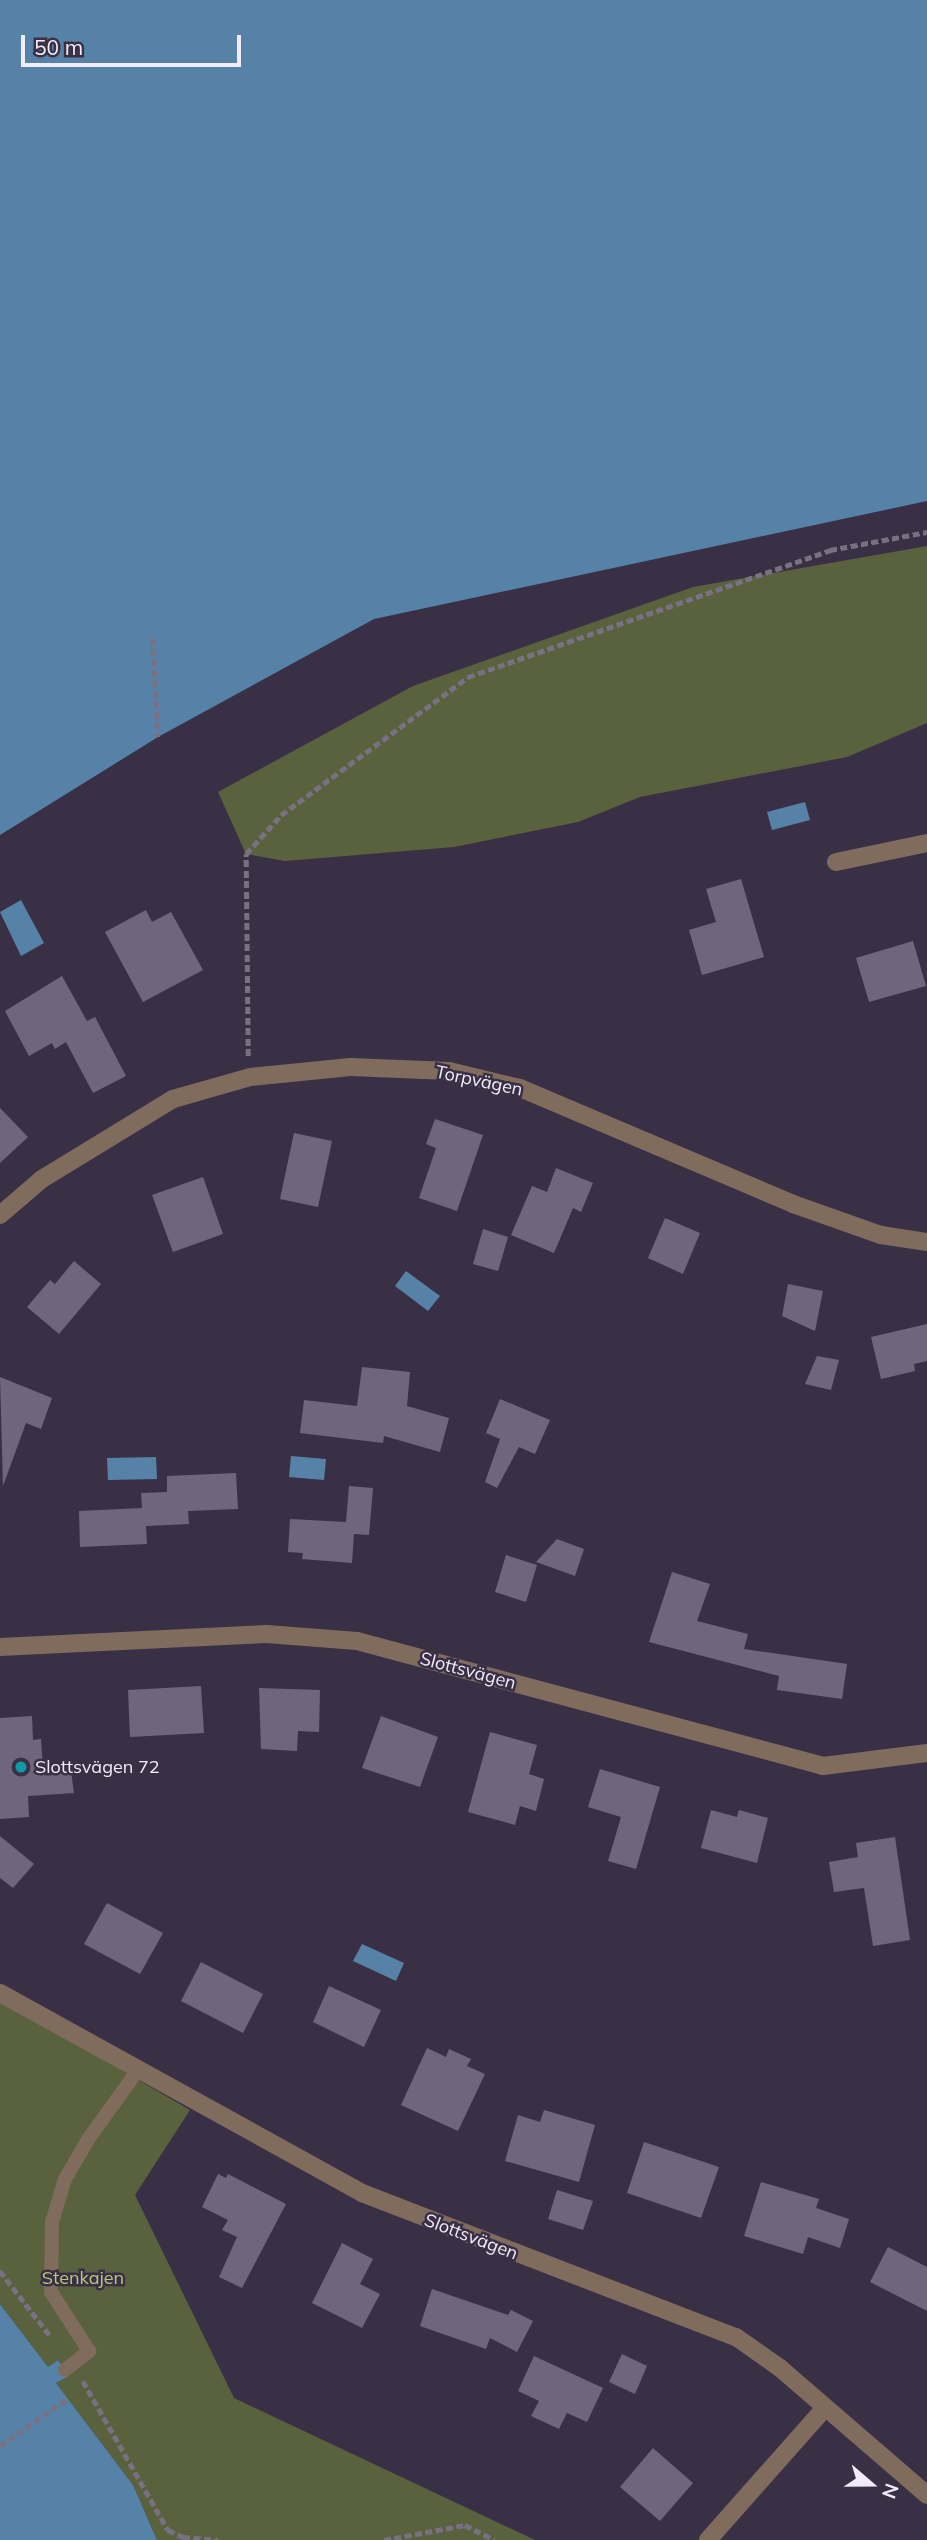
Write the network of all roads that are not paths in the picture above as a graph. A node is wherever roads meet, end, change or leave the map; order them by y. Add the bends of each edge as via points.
1 (927, 843) edge
2 (836, 862) dead end
3 (0, 1215) edge
4 (927, 1242) edge
5 (0, 1647) edge
6 (927, 1753) edge
7 (0, 1993) edge
8 (138, 2070) junction
9 (68, 2367) road end
10 (824, 2409) junction
11 (927, 2495) edge
12 (708, 2540) edge

1 - 2 street
3 - 4 street, Torpvägen via 42,1179 173,1099 250,1077 365,1067 449,1071 520,1088 804,1208 881,1235
5 - 6 street, Slottsvägen via 267,1634 358,1641 823,1766
7 - 8 street, Slottsvägen
8 - 9 lane via 71,2168 52,2222 51,2292 89,2351
8 - 10 street, Slottsvägen via 362,2193 736,2337 780,2368
10 - 11 street, Slottsvägen
10 - 12 street

